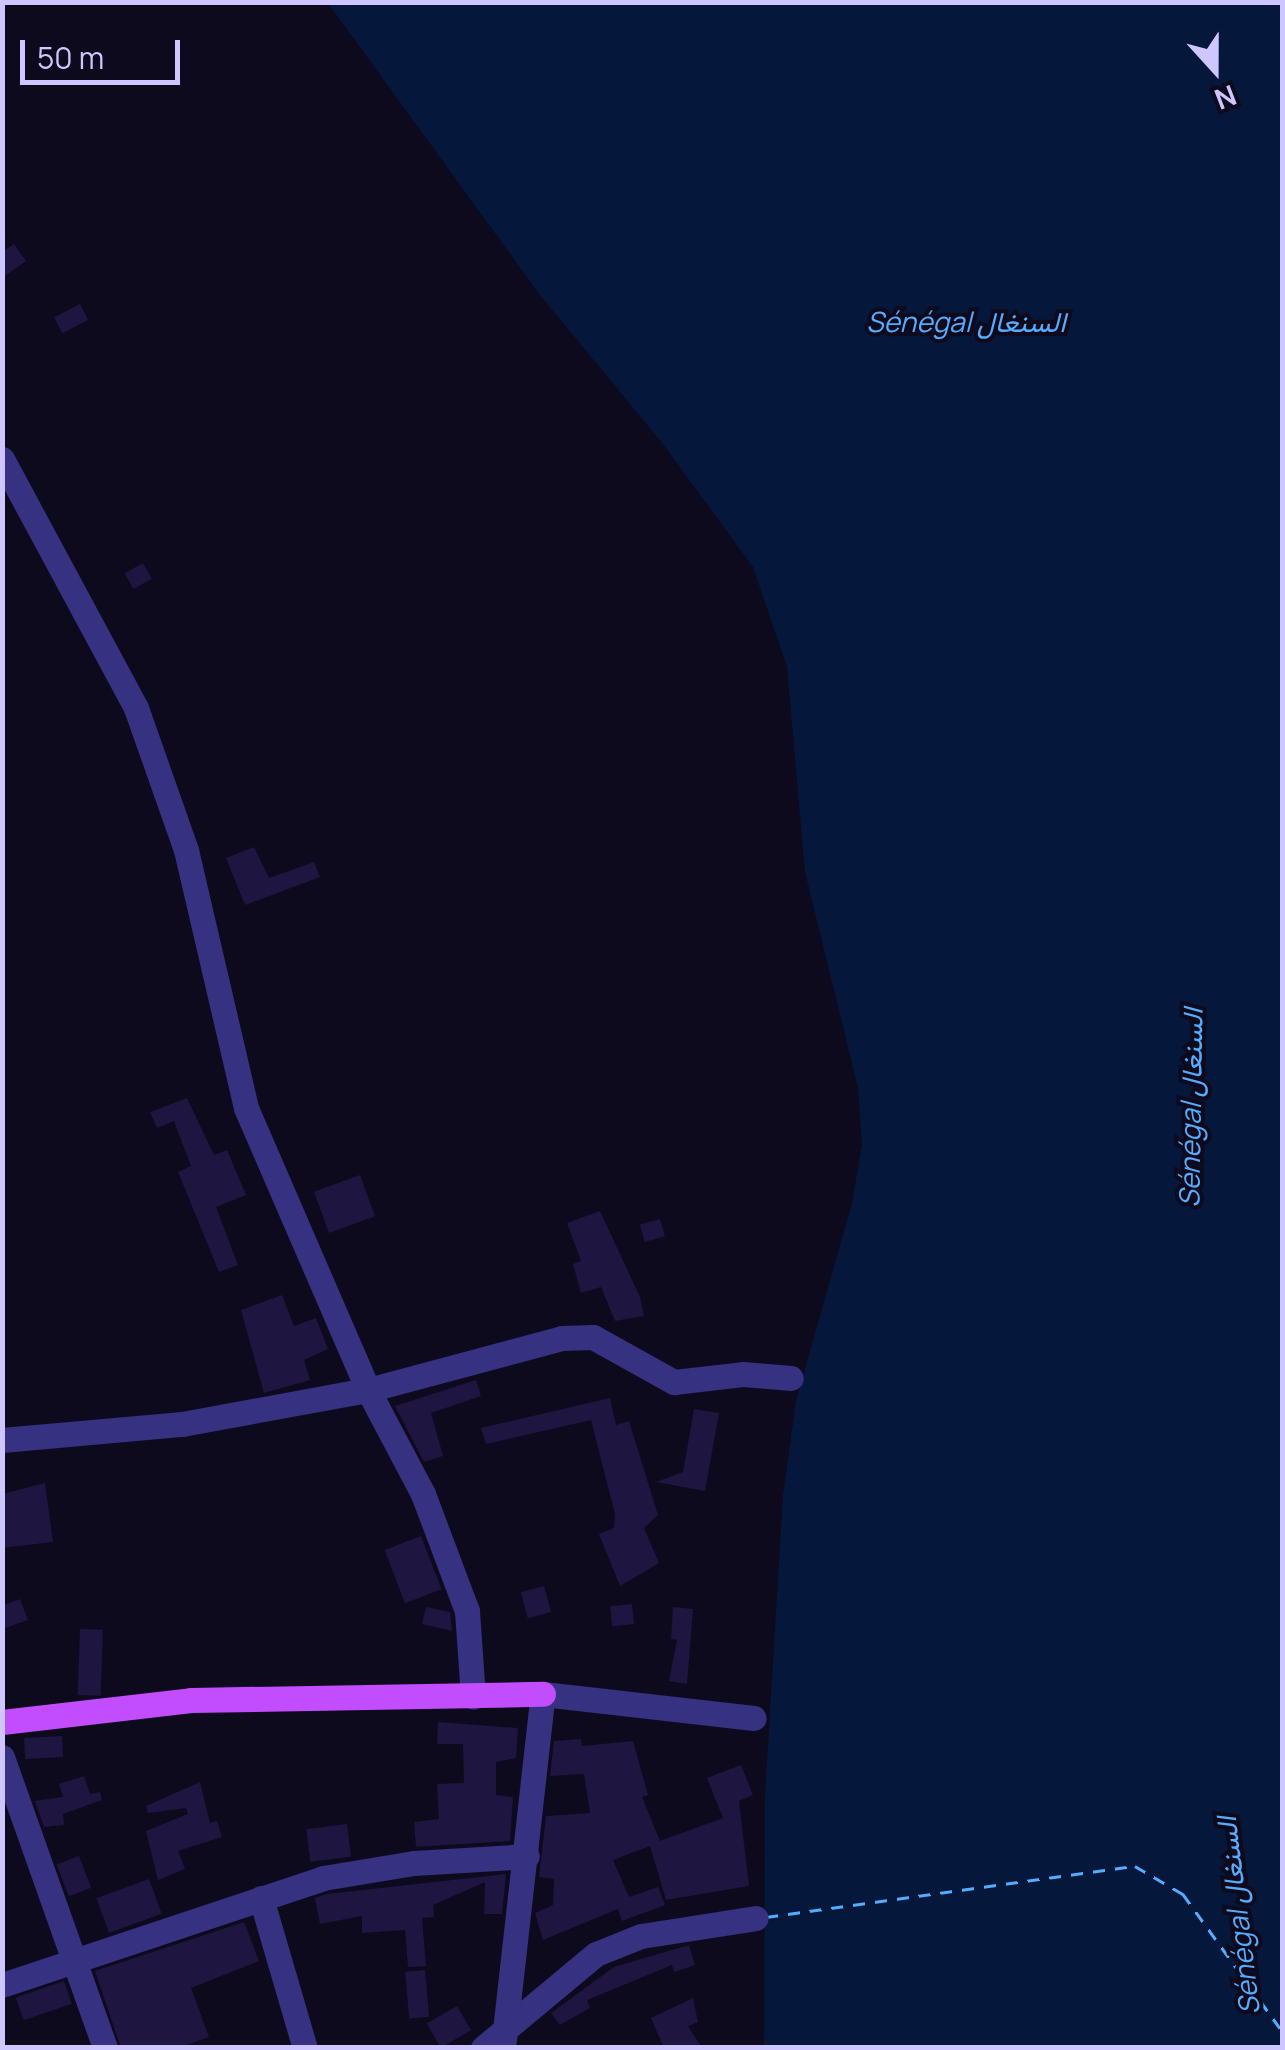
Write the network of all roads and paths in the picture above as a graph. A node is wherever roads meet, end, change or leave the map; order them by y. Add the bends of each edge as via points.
1 (2, 460) edge
2 (791, 1378) dead end
3 (368, 1390) junction
4 (2, 1440) edge
5 (543, 1694) junction
6 (473, 1697) junction
7 (754, 1718) dead end
8 (2, 1722) edge
9 (2, 1757) edge
10 (527, 1856) junction
11 (261, 1898) junction
12 (756, 1918) dead end
13 (75, 1964) junction
14 (2, 1985) edge
15 (505, 2038) edge
16 (105, 2048) edge
17 (305, 2048) edge
18 (483, 2048) edge

1 - 3 street via 136,708 186,850 246,1108
2 - 3 street via 743,1374 674,1382 594,1337 562,1338
3 - 4 street via 182,1424
3 - 6 street via 423,1494 467,1610
5 - 6 main road
5 - 7 street
5 - 10 street
6 - 8 main road via 191,1700
9 - 13 street
10 - 11 street via 370,1868
10 - 15 street
11 - 13 street
11 - 17 street
12 - 15 street via 641,1936 596,1954 564,1974
13 - 14 street
13 - 16 street
15 - 18 street

